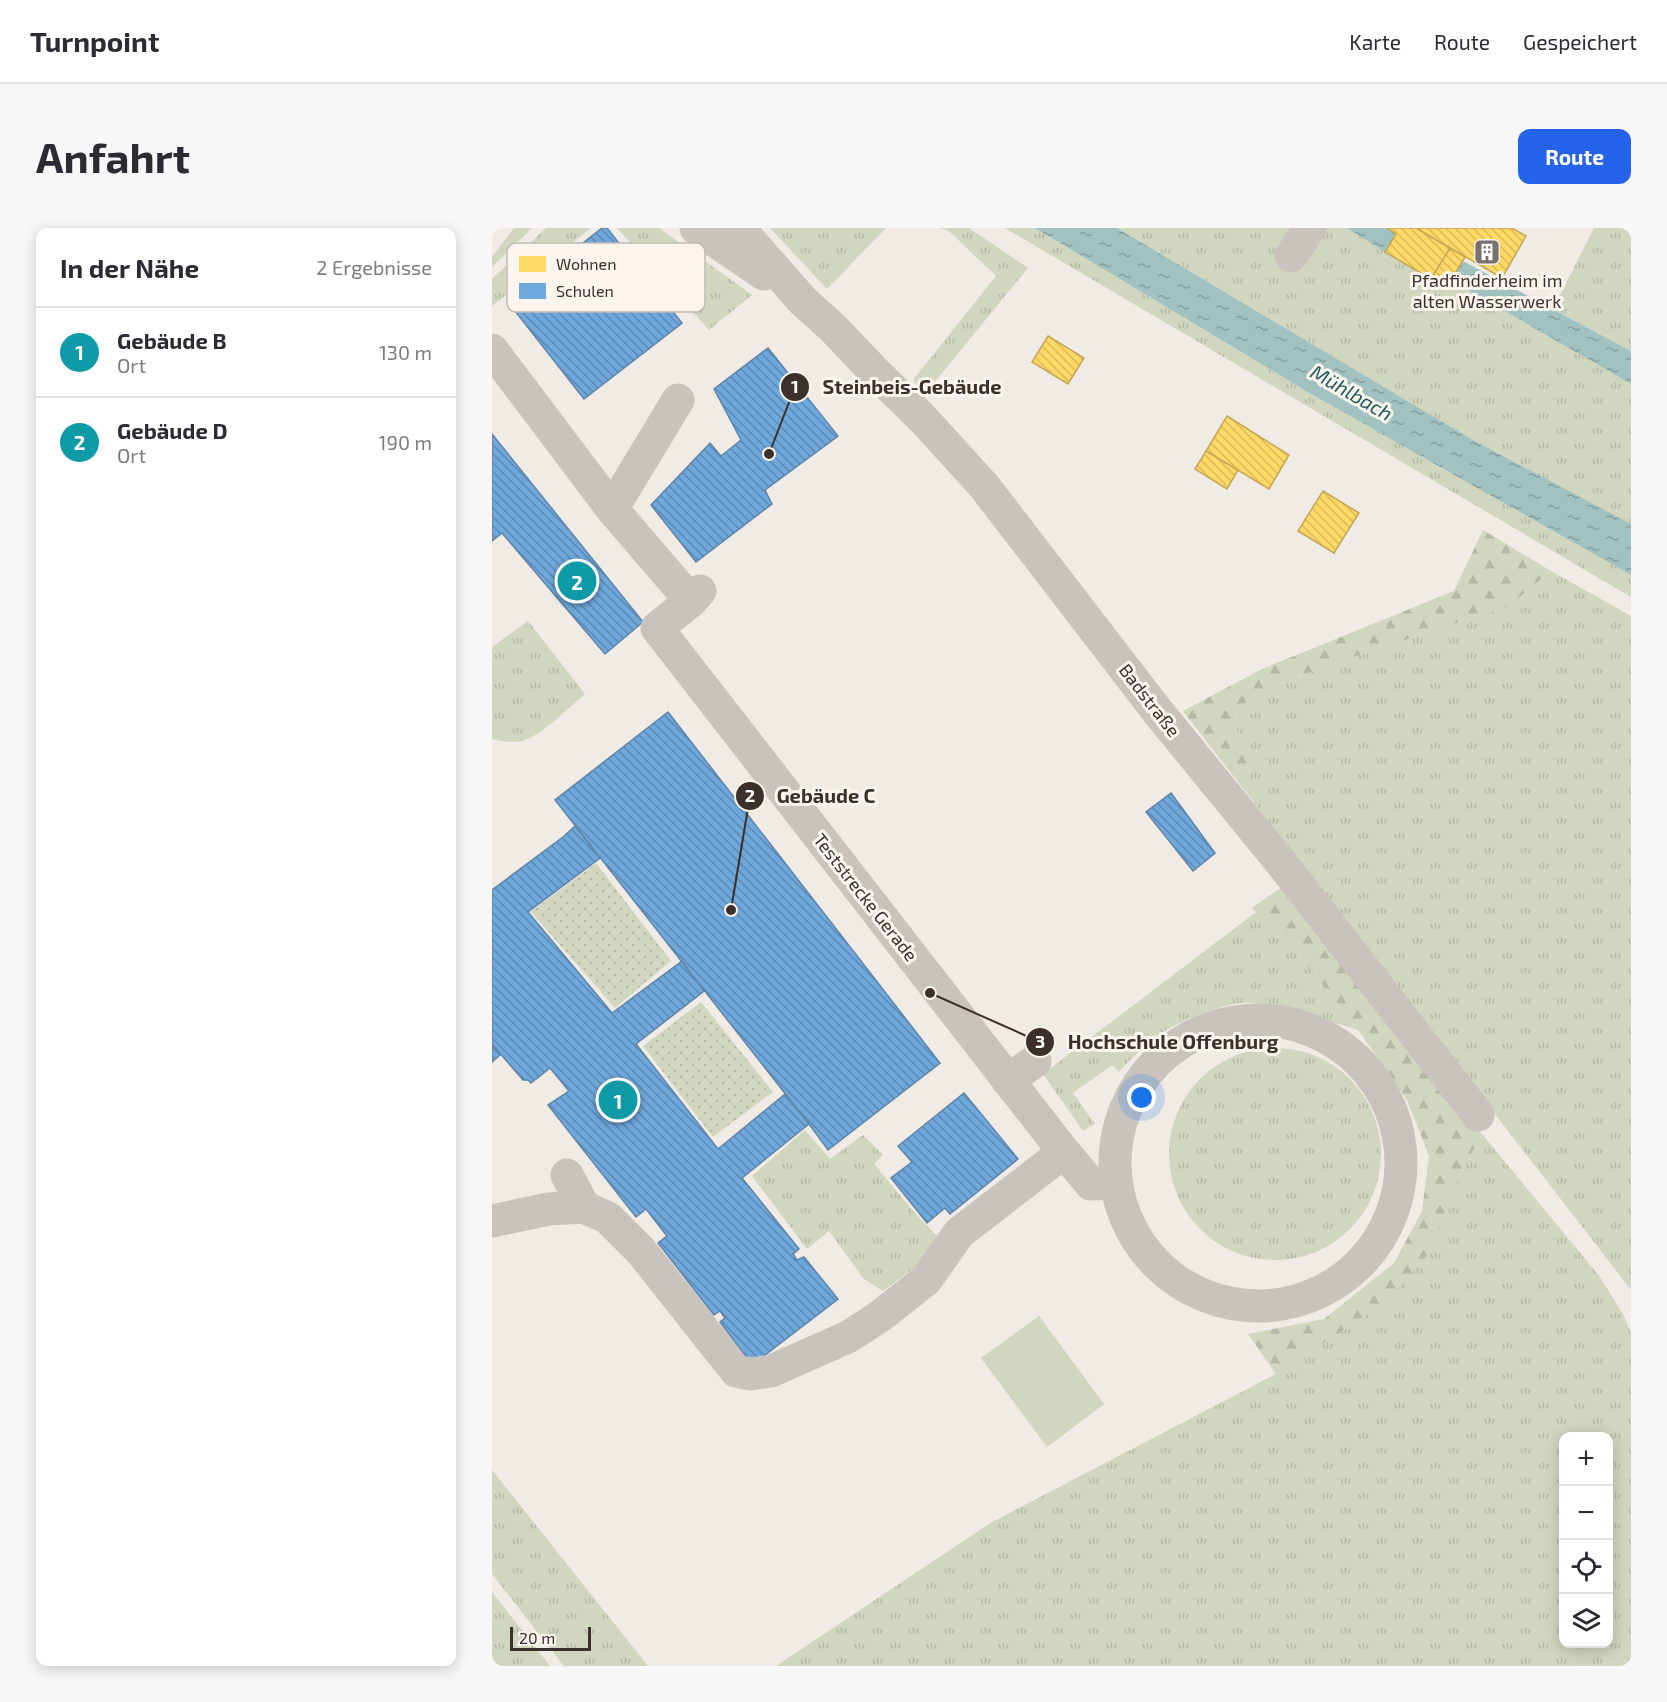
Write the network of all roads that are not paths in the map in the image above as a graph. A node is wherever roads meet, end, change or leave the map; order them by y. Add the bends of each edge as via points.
1 (696, 228) edge
2 (739, 228) edge
3 (1310, 228) edge
4 (1291, 256) dead end
5 (803, 301) junction
6 (492, 350) edge
7 (678, 400) dead end
8 (612, 509) junction
9 (1035, 1061) dead end
10 (1008, 1081) junction
11 (1478, 1115) dead end
12 (1064, 1152) junction
13 (567, 1175) dead end
14 (1103, 1184) junction
15 (584, 1207) junction
16 (492, 1221) edge

1 - 5 street, Badstraße
2 - 5 street, Badstraße
3 - 4 street
5 - 11 street, Badstraße via 923,419 984,486
6 - 8 street
7 - 8 street
8 - 10 street, Teststrecke Gerade via 695,596 657,628
9 - 10 street
10 - 12 street, Teststrecke Gerade
12 - 14 street, Teststrecke Gerade
12 - 15 street via 959,1233 926,1280 879,1317 812,1354 771,1371 751,1374 736,1371 641,1251 608,1218
13 - 15 street
14 - 14 street via 1133,1091 1164,1055 1204,1030 1250,1019 1298,1025 1341,1045 1375,1078 1396,1120 1402,1167 1394,1214 1370,1255 1334,1286 1290,1304 1242,1307 1196,1294 1157,1267
15 - 16 street via 549,1209

